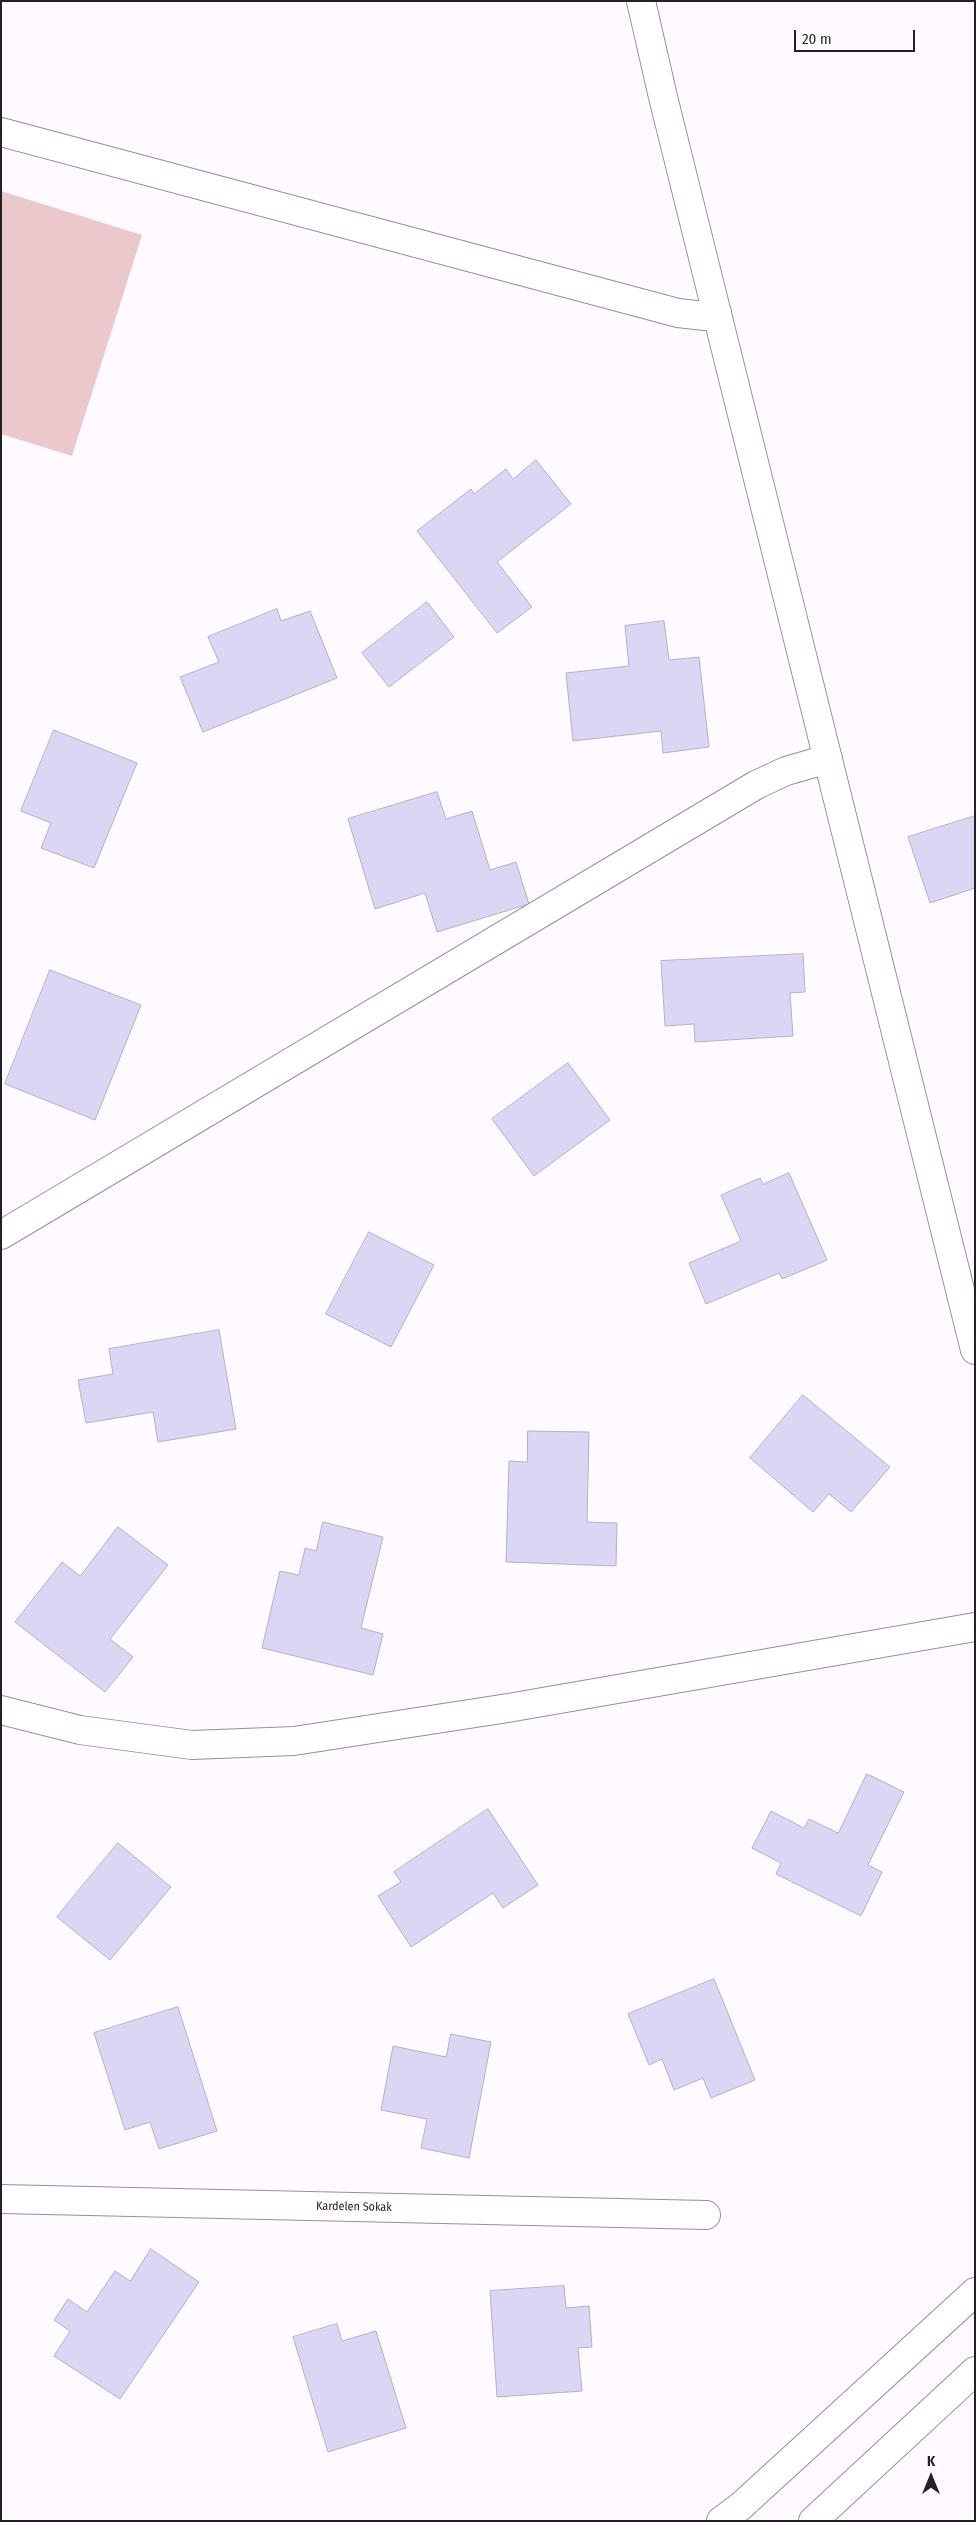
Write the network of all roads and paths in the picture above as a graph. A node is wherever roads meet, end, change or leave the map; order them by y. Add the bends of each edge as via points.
1 (641, 1) edge
2 (1, 132) edge
3 (717, 314) junction
4 (828, 759) junction
5 (1, 1235) edge
6 (975, 1350) edge
7 (975, 1627) edge
8 (1, 1710) edge
9 (1, 2199) edge
10 (706, 2215) dead end
11 (975, 2292) edge
12 (975, 2371) edge
13 (721, 2521) edge
14 (813, 2521) edge

1 - 3 street
2 - 3 street via 678,313
3 - 4 street
4 - 5 street via 756,785
4 - 6 street
7 - 8 street via 508,1708 294,1741 192,1745 80,1730
9 - 10 street, Kardelen Sokak
11 - 13 street
12 - 14 street

